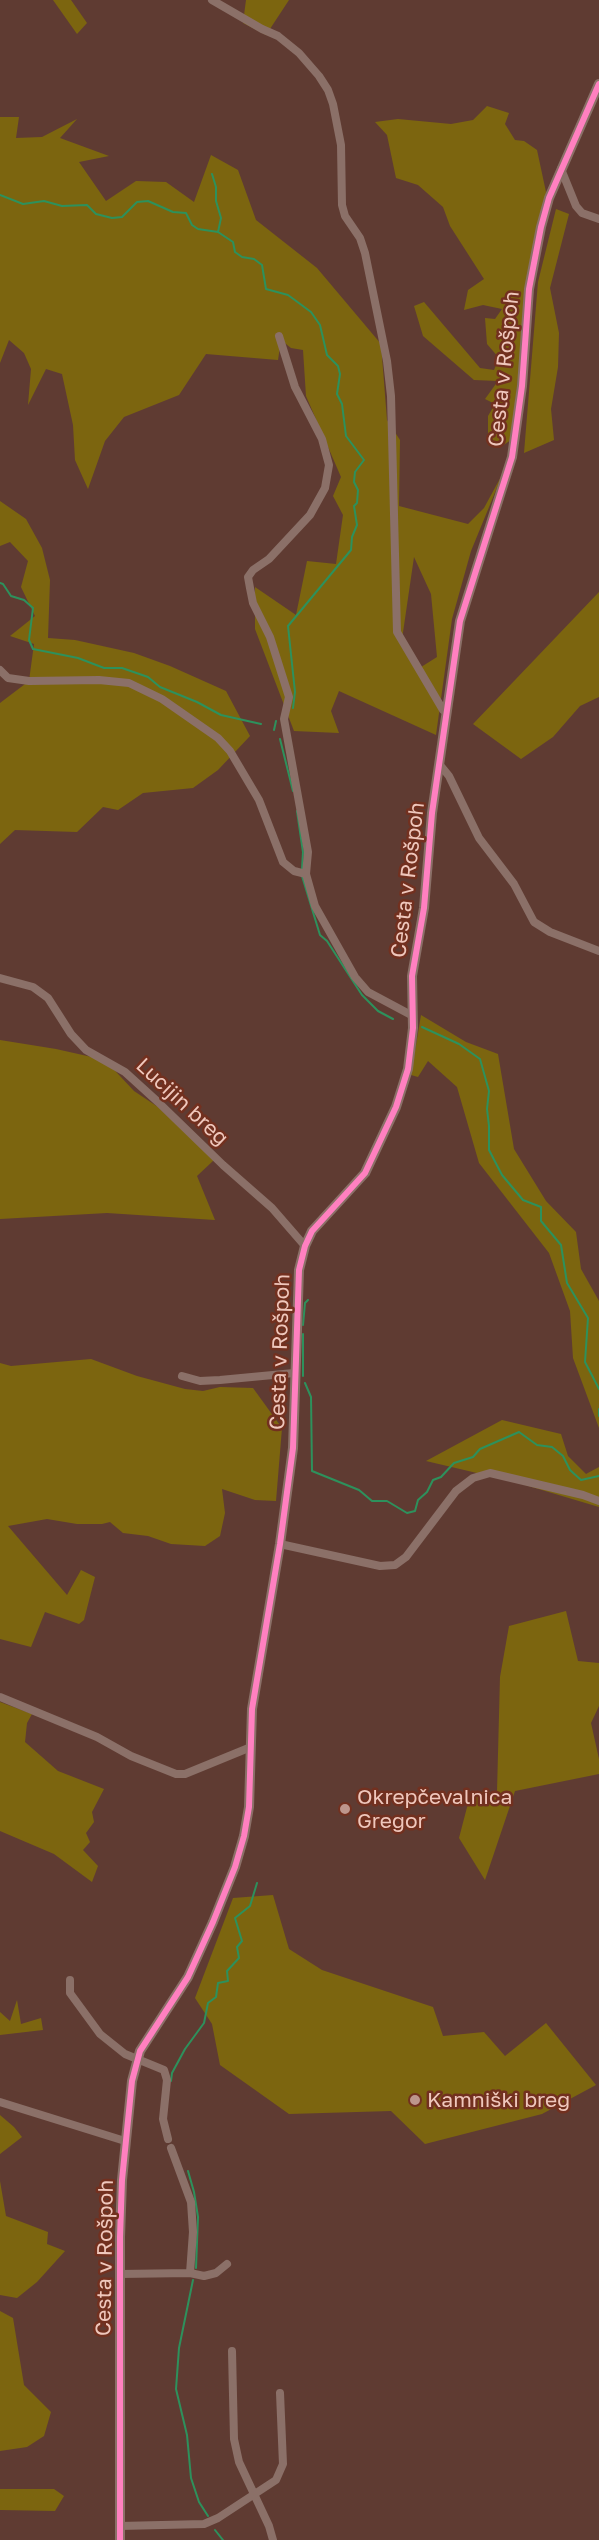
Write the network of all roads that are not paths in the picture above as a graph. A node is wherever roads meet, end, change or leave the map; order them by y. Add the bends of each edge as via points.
1 (212, 0) edge
2 (599, 84) edge
3 (561, 169) junction
4 (599, 219) edge
5 (279, 336) dead end
6 (0, 670) edge
7 (446, 712) junction
8 (440, 765) junction
9 (306, 874) junction
10 (599, 951) edge
11 (0, 978) edge
12 (412, 1016) junction
13 (304, 1246) junction
14 (294, 1373) junction
15 (182, 1376) dead end
16 (599, 1501) edge
17 (280, 1544) junction
18 (0, 1697) edge
19 (251, 1747) junction
20 (70, 1980) dead end
21 (138, 2059) junction
22 (0, 2102) edge
23 (168, 2139) dead end
24 (125, 2141) junction
25 (171, 2148) dead end
26 (227, 2264) dead end
27 (190, 2273) junction
28 (120, 2274) junction
29 (232, 2351) dead end
30 (280, 2393) dead end
31 (253, 2494) junction
32 (120, 2526) junction
33 (120, 2540) edge
34 (273, 2540) edge

1 - 7 street via 278,36 299,53 319,75 333,104 341,146 342,205 365,253 387,361 397,632
2 - 3 street, Cesta v Rošpoh
3 - 4 street via 576,206 582,213
3 - 7 street, Cesta v Rošpoh via 533,260 512,458 460,621
5 - 9 street via 293,381 322,439 329,465 325,488 310,515 248,577 253,603 270,637 289,697 284,719 308,852
6 - 9 street via 8,678 29,681 129,683 162,699 218,738 230,751 259,800 283,862
7 - 8 street, Cesta v Rošpoh
8 - 10 street via 478,838 514,884 534,922
8 - 12 street, Cesta v Rošpoh via 424,908 411,980
9 - 12 street via 318,913 355,977 368,992
11 - 13 street, Lucijin breg via 33,987 48,998 70,1034 86,1050 125,1072 150,1094 272,1208
12 - 13 street, Cesta v Rošpoh via 408,1069 384,1136 365,1173 312,1231
13 - 14 street, Cesta v Rošpoh via 299,1270
14 - 15 street via 201,1381
14 - 17 street, Cesta v Rošpoh via 293,1448
16 - 17 street via 490,1473 473,1478 456,1491 420,1541 395,1565 380,1566
17 - 19 street, Cesta v Rošpoh via 252,1709
18 - 19 street via 176,1774 185,1774
19 - 21 street, Cesta v Rošpoh via 249,1807 235,1867 188,1977
20 - 21 street via 70,1993 100,2034 114,2047
21 - 23 street via 164,2070 167,2080 163,2119
21 - 24 street, Cesta v Rošpoh
22 - 24 street
24 - 28 street, Cesta v Rošpoh
25 - 27 street via 191,2202
26 - 27 street, Cesta v Rošpoh via 204,2276
27 - 28 street, Cesta v Rošpoh
28 - 32 street, Cesta v Rošpoh
29 - 31 street via 234,2439
30 - 31 street via 283,2464 276,2480
31 - 32 street via 204,2524
31 - 34 street
32 - 33 street, Cesta v Rošpoh

